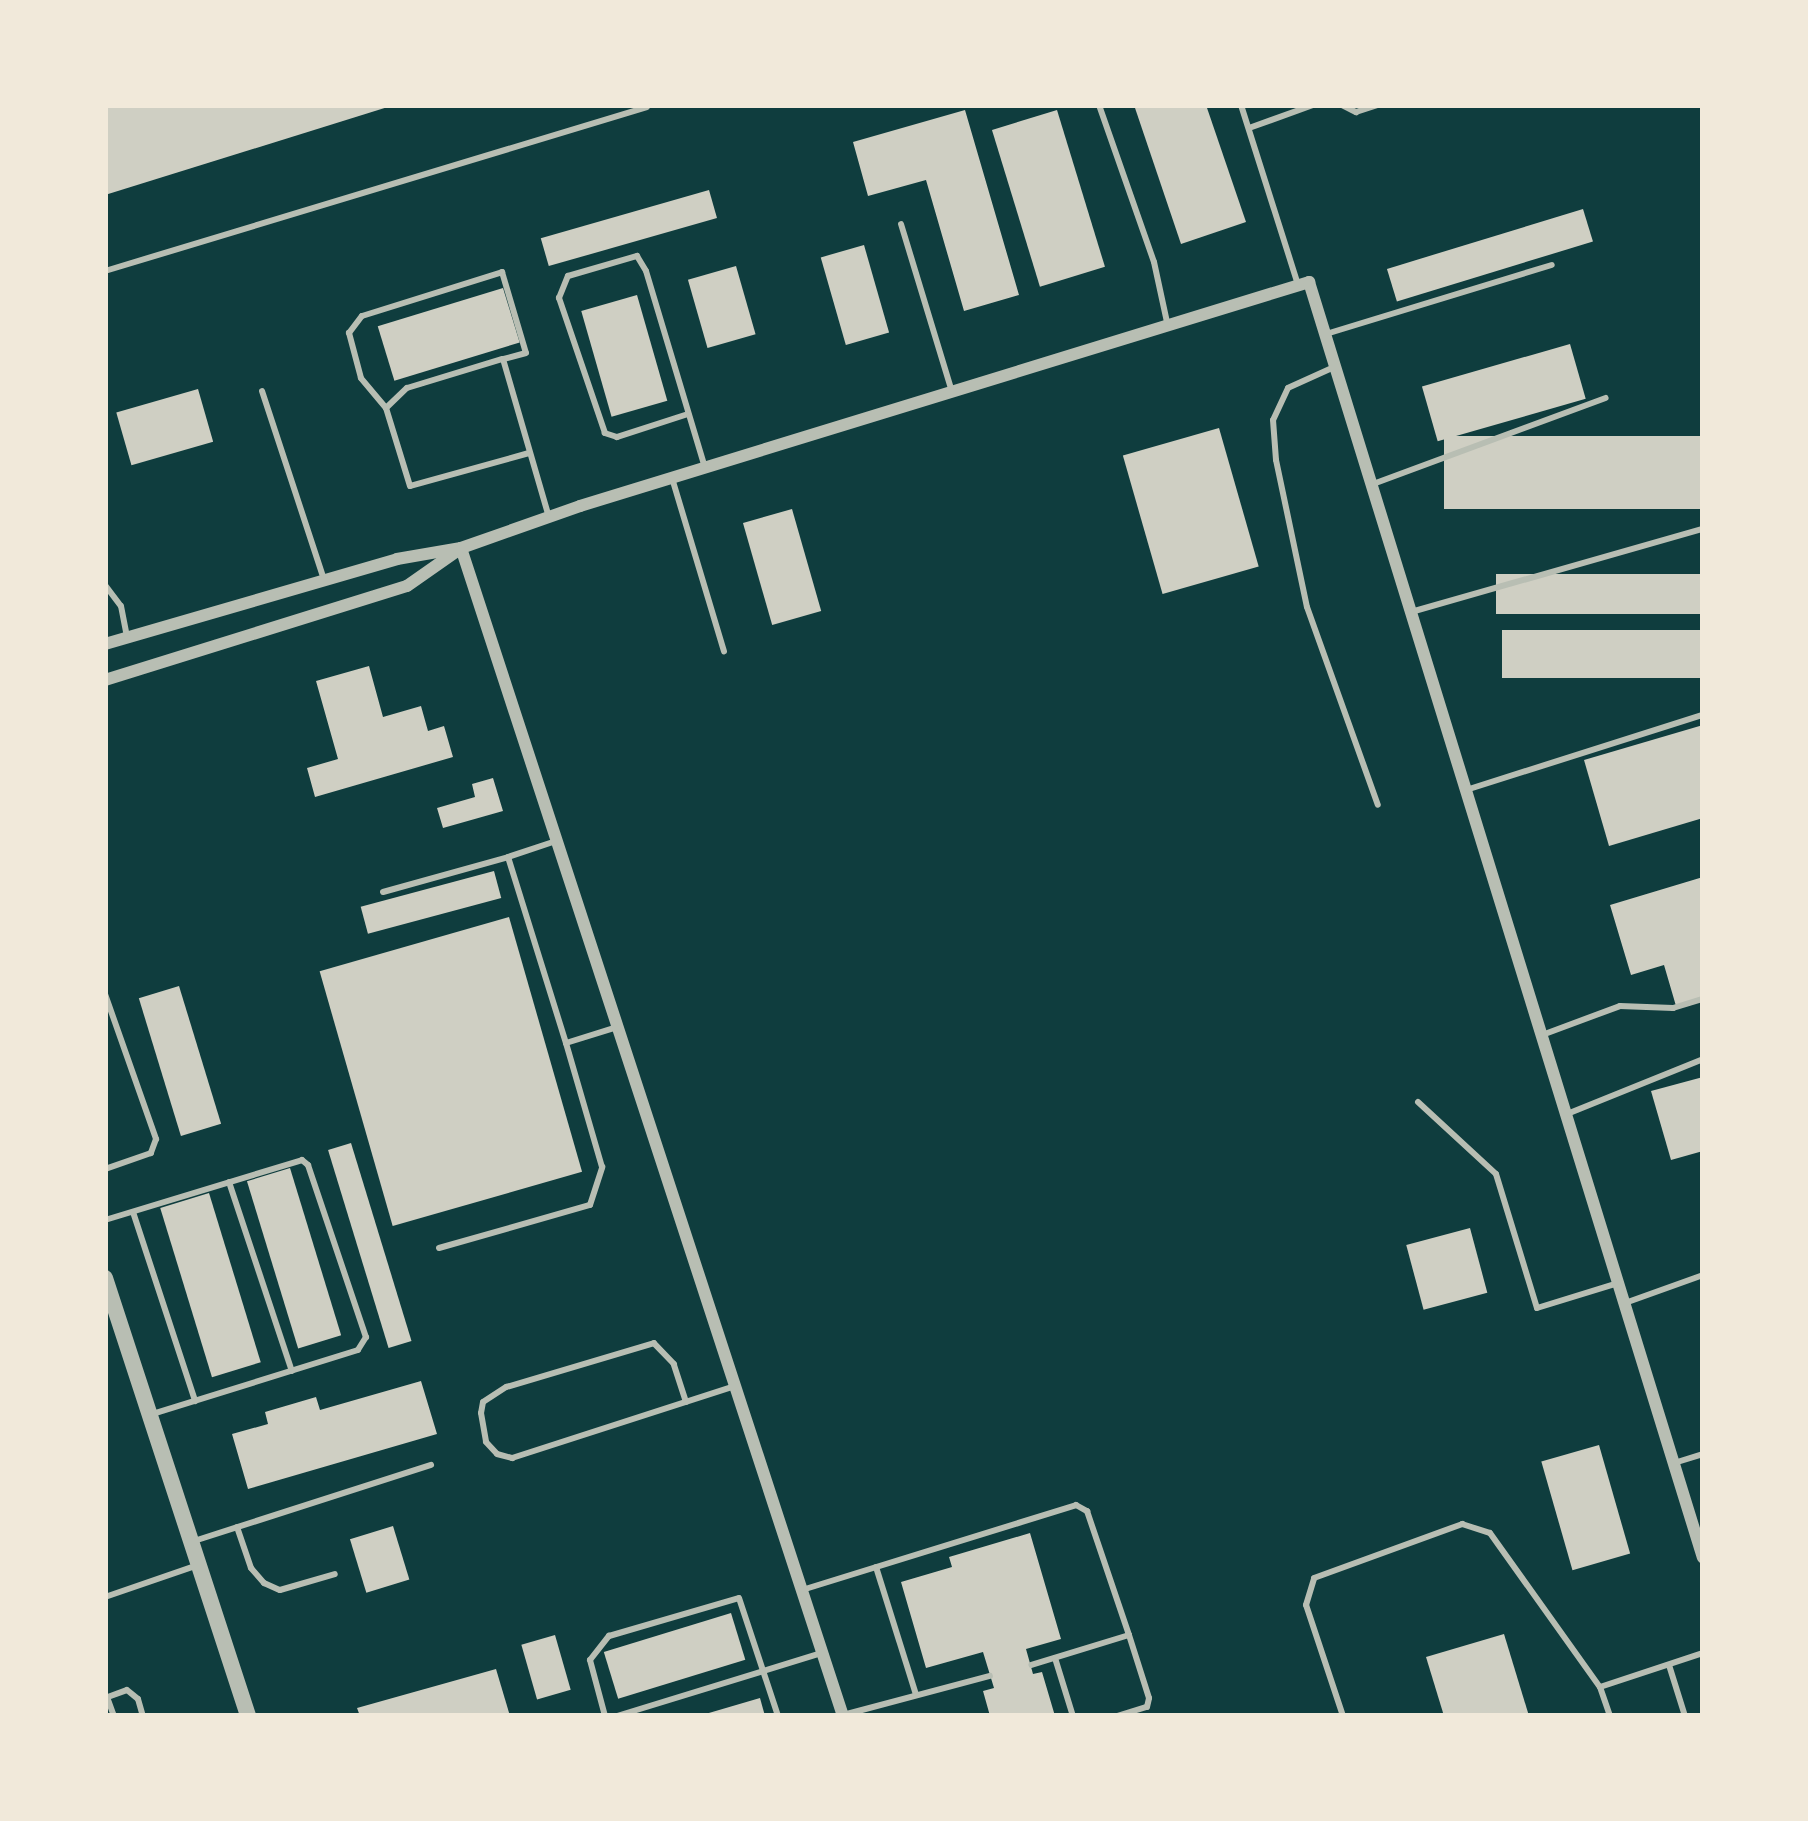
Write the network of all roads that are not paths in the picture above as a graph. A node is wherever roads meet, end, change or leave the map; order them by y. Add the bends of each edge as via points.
1 (1099, 105) edge
2 (1241, 105) edge
3 (1313, 105) edge
4 (1342, 105) edge
5 (1377, 105) edge
6 (647, 106) edge
7 (1249, 128) junction
8 (901, 224) dead end
9 (1552, 265) dead end
10 (105, 271) edge
11 (1304, 284) junction
12 (1168, 325) junction
13 (1325, 334) junction
14 (503, 359) junction
15 (1335, 367) junction
16 (262, 391) dead end
17 (952, 392) junction
18 (1606, 398) dead end
19 (386, 408) junction
20 (688, 414) junction
21 (530, 453) junction
22 (705, 468) junction
23 (672, 478) junction
24 (1372, 485) junction
25 (549, 517) junction
26 (1703, 529) edge
27 (461, 548) junction
28 (324, 581) junction
29 (105, 585) edge
30 (1412, 612) junction
31 (127, 638) junction
32 (105, 644) edge
33 (724, 651) dead end
34 (105, 680) edge
35 (1703, 715) edge
36 (1466, 790) junction
37 (1378, 805) dead end
38 (557, 841) junction
39 (508, 857) junction
40 (382, 892) dead end
41 (105, 994) edge
42 (1703, 999) edge
43 (618, 1027) junction
44 (1542, 1035) junction
45 (566, 1043) junction
46 (1703, 1059) edge
47 (1418, 1102) dead end
48 (1567, 1114) junction
49 (105, 1169) edge
50 (229, 1182) junction
51 (133, 1212) junction
52 (105, 1220) edge
53 (439, 1248) dead end
54 (1703, 1275) edge
55 (105, 1278) edge
56 (1618, 1282) junction
57 (1625, 1304) junction
58 (292, 1371) junction
59 (735, 1386) junction
60 (195, 1400) junction
61 (686, 1402) junction
62 (150, 1414) junction
63 (1703, 1454) edge
64 (1674, 1463) junction
65 (430, 1465) dead end
66 (237, 1527) junction
67 (191, 1542) junction
68 (1702, 1553) edge
69 (198, 1565) junction
70 (876, 1567) junction
71 (335, 1574) dead end
72 (802, 1590) junction
73 (105, 1597) edge
74 (1129, 1636) junction
75 (823, 1652) junction
76 (1703, 1653) edge
77 (1054, 1658) junction
78 (1669, 1664) junction
79 (1030, 1665) dead end
80 (764, 1671) junction
81 (990, 1676) dead end
82 (1600, 1687) junction
83 (916, 1695) junction
84 (106, 1697) edge
85 (843, 1715) edge
86 (114, 1716) edge
87 (143, 1716) edge
88 (248, 1716) edge
89 (605, 1716) edge
90 (617, 1716) edge
91 (778, 1716) edge
92 (1073, 1716) edge
93 (1117, 1716) edge
94 (1343, 1716) edge
95 (1610, 1716) edge
96 (1685, 1716) edge

1 - 12 lane
2 - 7 lane
3 - 7 lane
4 - 5 lane via 1357,112
6 - 10 lane
7 - 11 lane
8 - 17 lane
9 - 13 lane
11 - 12 street
11 - 13 street
12 - 17 street
13 - 15 street
14 - 19 lane via 406,388
14 - 19 lane via 526,353 502,272 362,316 349,333 361,378
14 - 21 lane
15 - 24 street
15 - 37 lane via 1288,388 1273,420 1276,460 1307,607
16 - 28 lane
17 - 22 street
18 - 24 lane
19 - 21 lane via 410,486
20 - 20 lane via 638,256 568,276 559,298 605,433 617,437
20 - 22 lane
21 - 25 lane
22 - 23 street
23 - 25 street
23 - 33 lane
24 - 30 street
25 - 27 street
26 - 30 lane
27 - 28 street
27 - 34 street via 407,586
27 - 38 street
28 - 31 street
29 - 31 lane via 122,605
30 - 36 street
31 - 32 street
35 - 36 lane
36 - 44 street
38 - 39 lane
38 - 43 street
39 - 40 lane
39 - 45 lane
41 - 49 lane via 155,1139 151,1153
42 - 44 lane via 1673,1008 1620,1006
43 - 45 lane
43 - 59 street
44 - 48 street
45 - 53 lane via 602,1167 590,1205
46 - 48 lane
47 - 56 lane via 1496,1174 1537,1308
48 - 56 street
50 - 51 lane
50 - 58 lane
50 - 58 lane via 302,1160 308,1165 352,1294 366,1337 358,1350
51 - 52 lane
51 - 60 lane
54 - 57 lane
55 - 62 street
56 - 57 street
57 - 64 street
58 - 60 lane
59 - 61 lane
59 - 72 street
60 - 62 lane
61 - 61 lane via 512,1458 486,1442 481,1413 483,1402 506,1387 654,1342 674,1364
62 - 67 street
63 - 64 lane
64 - 68 street
65 - 66 lane
66 - 67 lane
66 - 71 lane via 264,1583 280,1590
67 - 69 street
69 - 73 lane
69 - 88 street
70 - 72 lane
70 - 74 lane via 1076,1505 1088,1510
70 - 83 lane
72 - 75 street
74 - 77 lane
74 - 93 lane via 1149,1698 1147,1707
75 - 80 lane
75 - 85 street
76 - 78 lane
77 - 79 lane
77 - 92 lane
78 - 82 lane
78 - 96 lane
80 - 89 lane via 740,1598 609,1636 590,1660
80 - 90 lane
80 - 91 lane
81 - 83 lane
82 - 94 lane via 1490,1533 1462,1524 1314,1578 1306,1605
82 - 95 lane
83 - 85 lane
84 - 86 lane
84 - 87 lane via 127,1690

